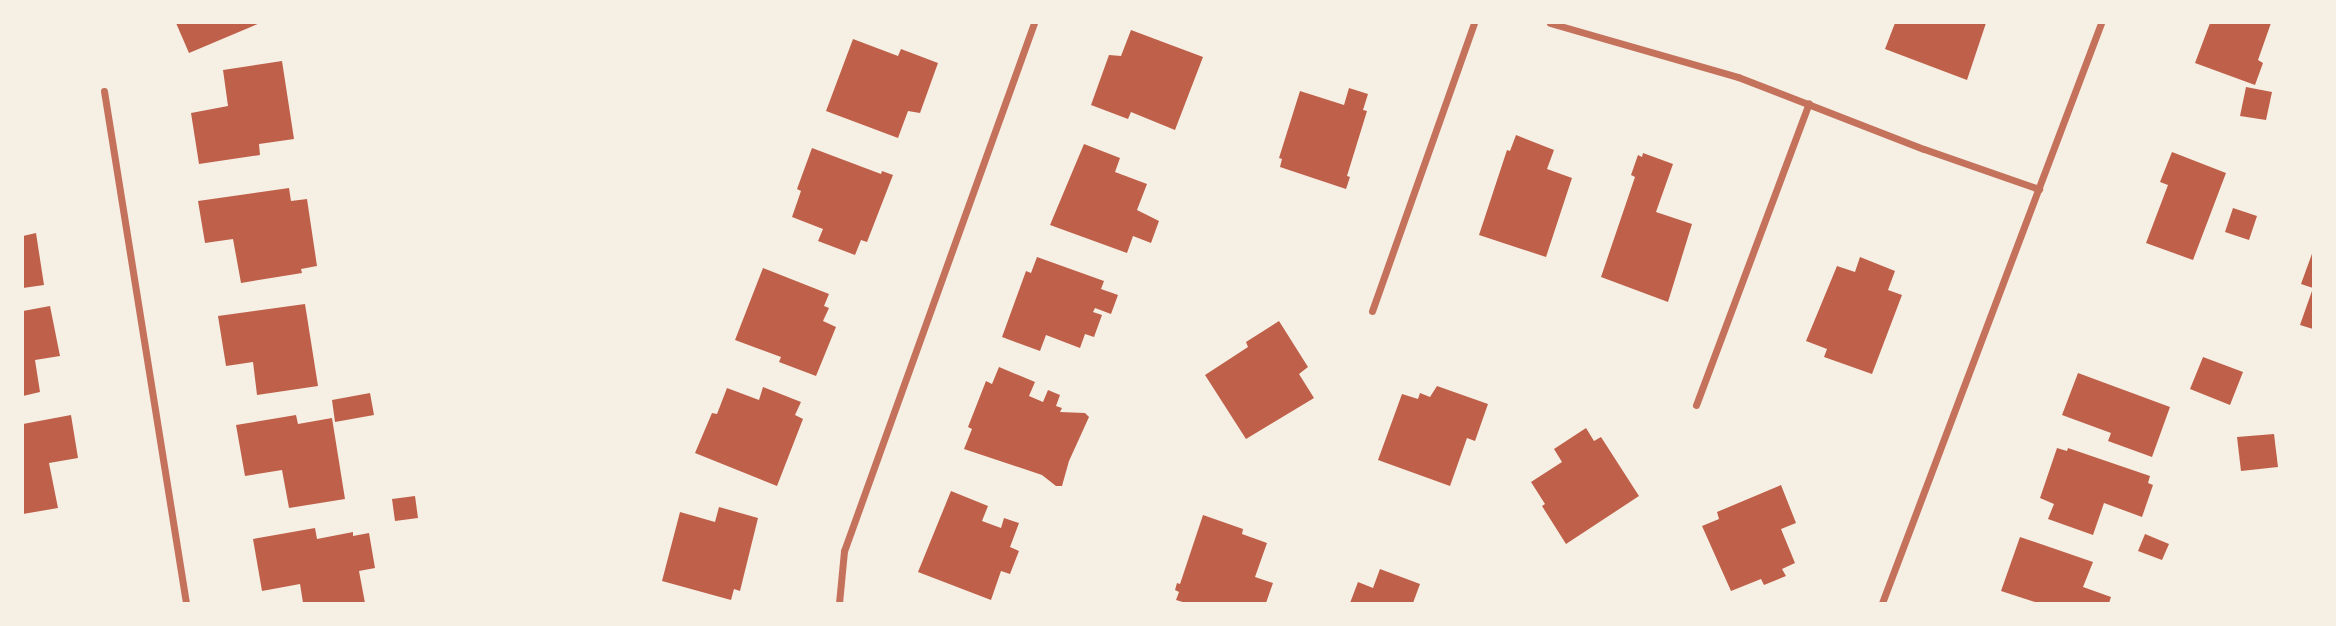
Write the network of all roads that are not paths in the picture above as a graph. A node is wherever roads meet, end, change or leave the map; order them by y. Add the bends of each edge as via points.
1 (1034, 23) edge
2 (1474, 23) edge
3 (1550, 23) edge
4 (2101, 23) edge
5 (104, 91) dead end
6 (1809, 103) junction
7 (2039, 189) junction
8 (1372, 311) dead end
9 (1696, 405) dead end
10 (186, 603) edge
11 (839, 603) edge
12 (1882, 603) edge

1 - 11 street via 844,551
2 - 8 street
3 - 6 street via 1738,77
4 - 7 street
5 - 10 street
6 - 7 street
6 - 9 street
7 - 12 street

